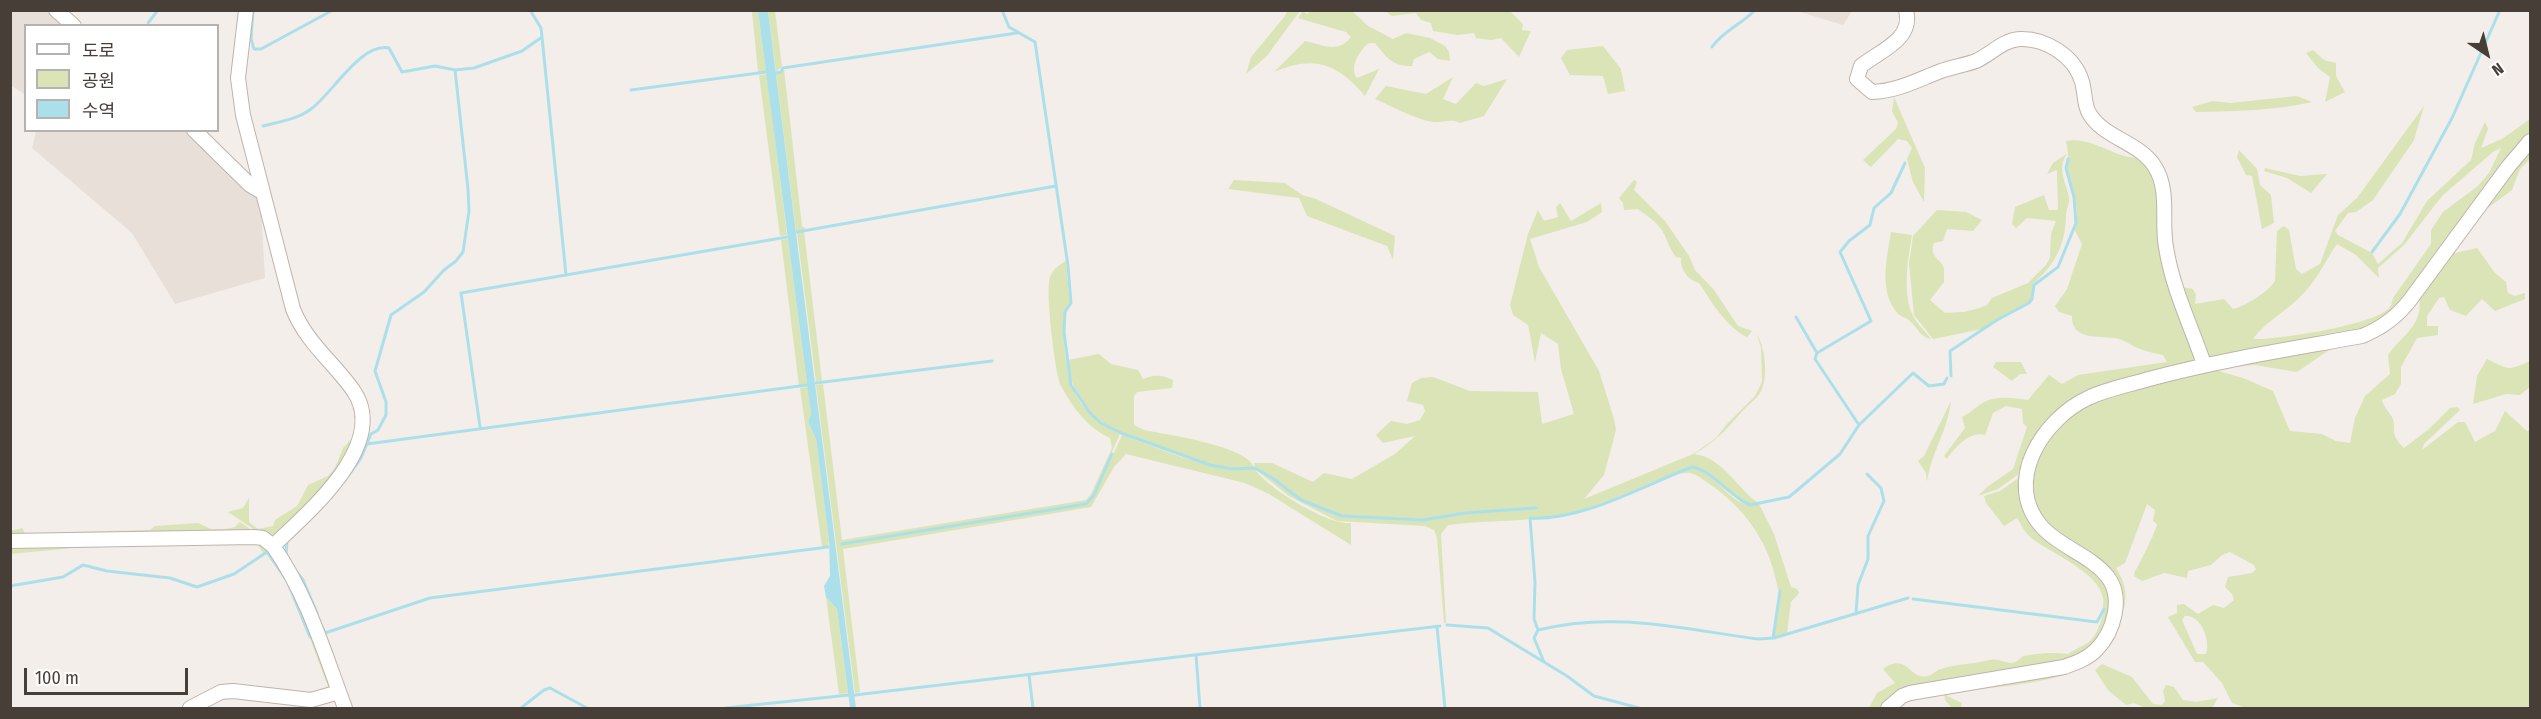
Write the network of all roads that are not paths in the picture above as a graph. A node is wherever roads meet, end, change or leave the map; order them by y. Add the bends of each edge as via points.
1 (56, 10) edge
2 (246, 10) edge
3 (1906, 10) edge
4 (72, 24) edge
5 (196, 132) edge
6 (2530, 141) edge
7 (262, 192) junction
8 (2204, 364) junction
9 (10, 541) edge
10 (273, 546) junction
11 (339, 692) junction
12 (190, 708) edge
13 (345, 708) edge
14 (1888, 708) edge

1 - 4 street
2 - 7 street via 238,78
3 - 8 street via 1908,18 1899,39 1861,66 1857,80 1872,92 1893,92 1974,61 2007,40 2034,39 2054,46 2070,62 2082,79 2088,112 2103,129 2127,141 2155,166 2164,201 2165,246
5 - 7 street
6 - 8 street via 2410,300 2388,322 2362,336
7 - 10 street via 297,319 309,339 354,391 363,420 352,456 330,489
8 - 14 street via 2088,398 2056,420 2034,450 2026,484 2034,517 2051,537 2106,574 2114,590 2113,621 2095,651 2064,667 1910,693
9 - 10 street via 254,537
10 - 11 street via 300,590
11 - 12 street via 311,700 221,692
11 - 13 street

